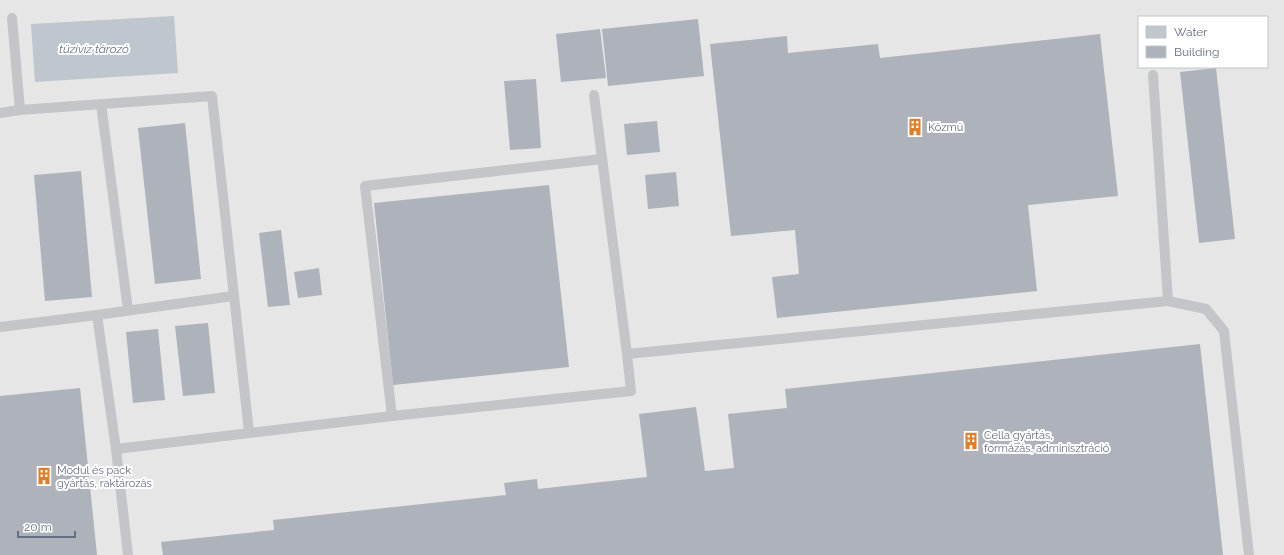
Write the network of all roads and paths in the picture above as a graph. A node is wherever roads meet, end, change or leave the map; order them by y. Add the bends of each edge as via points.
1 (12, 18) dead end
2 (1153, 75) dead end
3 (594, 95) dead end
4 (101, 104) junction
5 (20, 110) junction
6 (0, 113) edge
7 (602, 159) junction
8 (234, 296) junction
9 (1168, 301) junction
10 (128, 310) junction
11 (97, 315) junction
12 (0, 327) edge
13 (627, 354) junction
14 (392, 416) junction
15 (249, 432) junction
16 (116, 449) junction
17 (128, 555) edge
18 (1249, 555) edge

1 - 5 lane
2 - 9 lane
3 - 7 lane
4 - 5 lane
4 - 8 lane via 212,96
4 - 10 lane
5 - 6 lane
7 - 13 lane
7 - 14 lane via 365,186
8 - 10 lane
8 - 15 lane
9 - 13 lane
9 - 18 lane via 1206,309 1224,331
10 - 11 lane
11 - 12 lane
11 - 16 lane
13 - 14 lane via 631,391
14 - 15 lane
15 - 16 lane
16 - 17 lane

